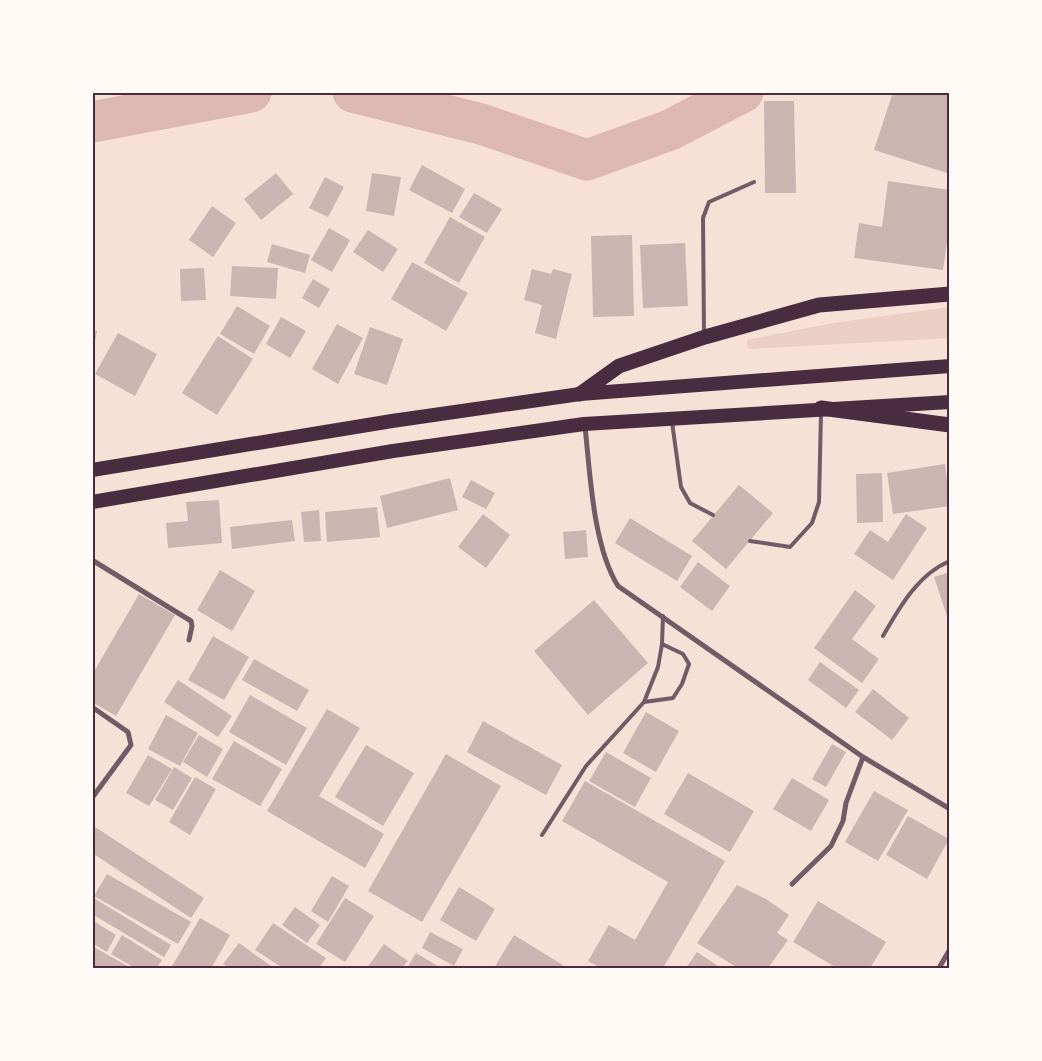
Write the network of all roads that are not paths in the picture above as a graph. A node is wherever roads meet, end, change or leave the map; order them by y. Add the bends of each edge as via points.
1 (754, 182) dead end
2 (950, 294) edge
3 (704, 337) junction
4 (950, 366) edge
5 (580, 394) junction
6 (950, 402) edge
7 (821, 408) junction
8 (672, 420) junction
9 (584, 424) junction
10 (950, 425) edge
11 (92, 470) edge
12 (92, 502) edge
13 (713, 516) dead end
14 (750, 541) dead end
15 (92, 560) edge
16 (950, 561) edge
17 (663, 616) junction
18 (883, 636) dead end
19 (189, 640) dead end
20 (662, 644) junction
21 (644, 702) junction
22 (92, 707) edge
23 (863, 757) junction
24 (92, 798) edge
25 (950, 809) edge
26 (542, 835) dead end
27 (792, 884) dead end
28 (950, 949) edge
29 (939, 968) edge

1 - 3 lane via 709,202 703,218
2 - 3 highway via 819,305
3 - 5 highway via 619,366
4 - 5 highway
5 - 11 highway
6 - 7 highway
7 - 8 highway
7 - 10 highway
7 - 14 lane via 819,502 812,523 790,547
8 - 9 highway
8 - 13 lane via 681,487 690,503
9 - 12 highway via 393,451
9 - 17 street via 591,480 609,570 618,586
15 - 19 street via 191,621
16 - 18 lane via 924,579 900,605
17 - 20 lane
17 - 23 street
20 - 21 lane via 653,683
20 - 21 lane via 683,654 689,664 673,698
21 - 26 lane via 586,766
22 - 24 street via 128,732 131,744
23 - 25 street
23 - 27 street via 831,846
28 - 29 street

